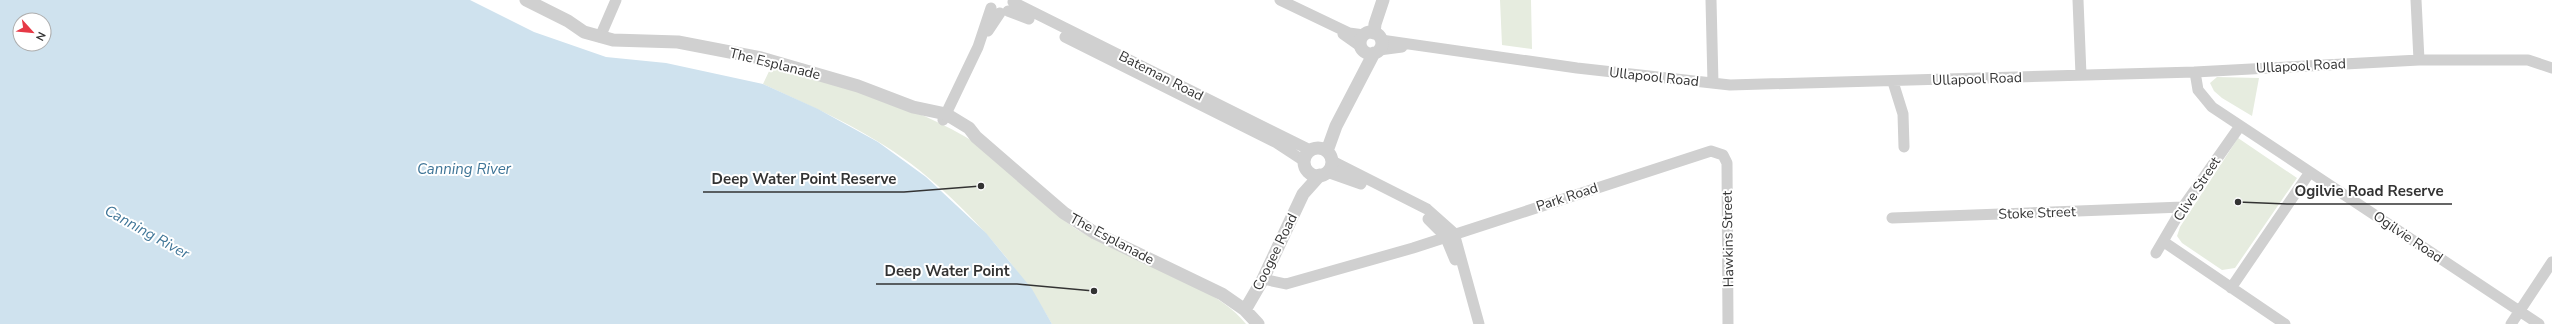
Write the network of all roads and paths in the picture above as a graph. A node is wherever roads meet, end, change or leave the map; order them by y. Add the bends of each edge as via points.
1 (526, 0) edge
2 (616, 0) edge
3 (1280, 0) edge
4 (1711, 0) edge
5 (2078, 0) edge
6 (2416, 0) edge
7 (1382, 2) edge
8 (999, 5) edge
9 (601, 34) junction
10 (1371, 43) junction
11 (2419, 60) junction
12 (2548, 66) edge
13 (2195, 72) junction
14 (2081, 75) junction
15 (1894, 82) junction
16 (1713, 84) junction
17 (945, 117) junction
18 (2240, 126) junction
19 (1904, 147) dead end
20 (1723, 155) joint
21 (1319, 161) junction
22 (2310, 172) junction
23 (2183, 207) junction
24 (1892, 218) dead end
25 (1434, 224) junction
26 (1450, 235) junction
27 (2164, 242) junction
28 (1413, 248) junction
29 (2156, 253) dead end
30 (2552, 262) edge
31 (1263, 279) junction
32 (2231, 288) junction
33 (1245, 310) junction
34 (2519, 311) junction
35 (1258, 324) edge
36 (1479, 324) edge
37 (1728, 324) edge
38 (2285, 324) edge
39 (2511, 324) edge
40 (2539, 324) edge

1 - 9 street, The Esplanade
2 - 9 street
3 - 10 street
4 - 16 street
5 - 14 street
6 - 11 street
7 - 10 street, Coogee Road
8 - 17 street
8 - 21 street, Bateman Road via 1275,142
9 - 17 street, The Esplanade via 678,42 761,58 858,86
10 - 16 street, Ullapool Road
10 - 21 street, Coogee Road via 1361,77
11 - 12 street, Ullapool Road via 2528,60
11 - 13 street, Ullapool Road
13 - 14 street, Ullapool Road
13 - 18 street, Ogilvie Road via 2198,90 2205,101
14 - 15 street, Ullapool Road
15 - 16 street, Ullapool Road
15 - 19 street via 1903,114
17 - 33 street, The Esplanade via 969,128 976,137 1064,213 1095,233 1222,294
18 - 22 street, Ogilvie Road
18 - 23 street, Clive Street
20 - 26 street, Park Road via 1711,151
20 - 37 street, Hawkins Street via 1727,163
21 - 25 street, Bateman Road via 1421,213
21 - 26 street, Bateman Road via 1423,207
21 - 31 street, Coogee Road
22 - 32 street
22 - 34 street, Ogilvie Road
23 - 24 street, Stoke Street
23 - 27 street, Clive Street
25 - 26 street, Bateman Road
25 - 28 street, Park Road via 1426,240
26 - 28 street, Park Road
26 - 36 street, Bateman Road via 1467,296 1471,299
27 - 29 street, Clive Street
27 - 32 street
28 - 31 street, Park Road via 1286,284
30 - 34 street
31 - 33 street, Coogee Road
32 - 38 street
33 - 35 street, The Esplanade
34 - 39 street
34 - 40 street, Ogilvie Road

